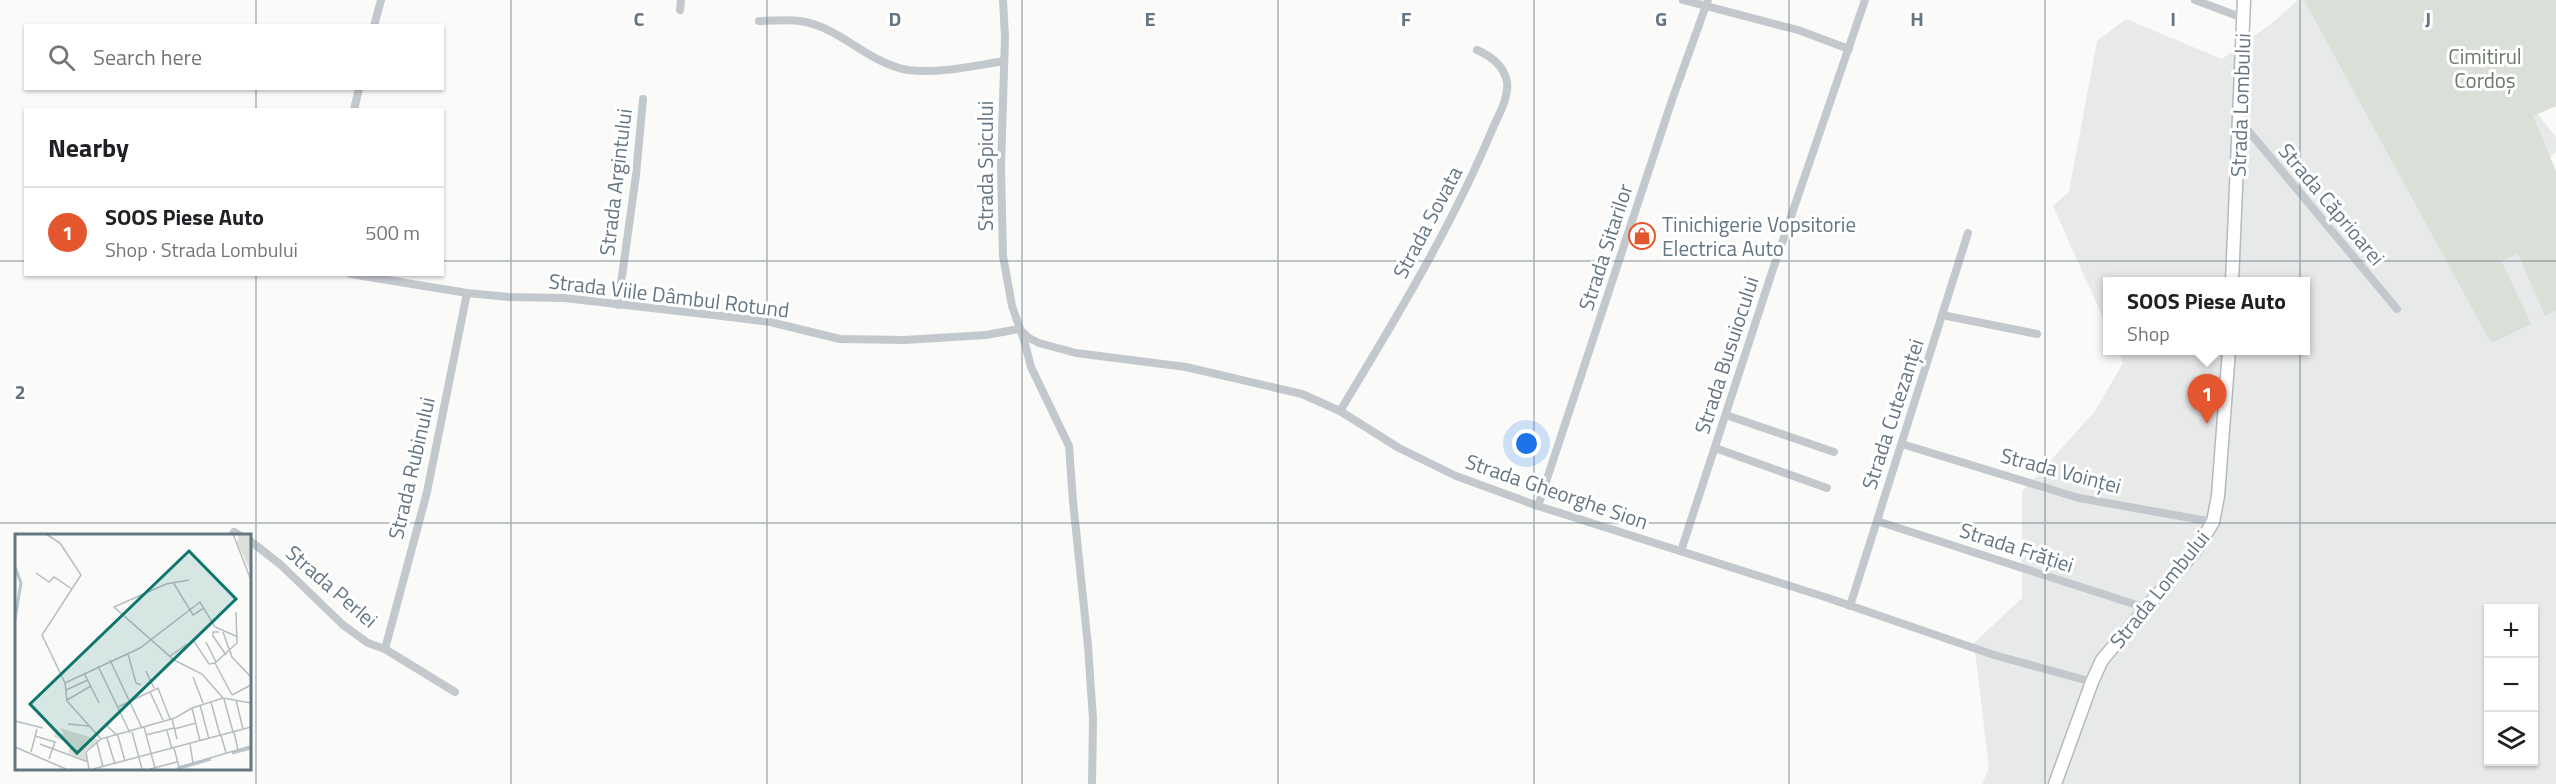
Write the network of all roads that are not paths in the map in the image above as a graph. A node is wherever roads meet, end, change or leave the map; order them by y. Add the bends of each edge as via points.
1 (381, 0) edge
2 (681, 0) edge
3 (1003, 0) edge
4 (1683, 0) edge
5 (1865, 0) edge
6 (2195, 0) edge
7 (2244, 0) edge
8 (1707, 3) edge
9 (680, 10) dead end
10 (2243, 18) junction
11 (759, 21) dead end
12 (375, 24) edge
13 (1849, 49) junction
14 (1477, 50) dead end
15 (1004, 61) junction
16 (359, 90) edge
17 (643, 99) dead end
18 (354, 108) edge
19 (2239, 123) junction
20 (1968, 233) dead end
21 (363, 276) edge
22 (2232, 277) edge
23 (467, 293) junction
24 (618, 305) junction
25 (2397, 309) dead end
26 (1942, 315) junction
27 (1019, 329) junction
28 (2037, 334) dead end
29 (2229, 355) edge
30 (1341, 411) junction
31 (1726, 415) junction
32 (1902, 444) junction
33 (1715, 447) junction
34 (1834, 452) dead end
35 (1827, 488) dead end
36 (1538, 506) junction
37 (1877, 521) junction
38 (2213, 522) junction
39 (250, 541) edge
40 (1681, 551) junction
41 (1850, 606) junction
42 (2146, 608) junction
43 (384, 649) junction
44 (2092, 682) junction
45 (455, 692) dead end
46 (1092, 784) edge
47 (2055, 784) edge

1 - 12 street
2 - 9 street
3 - 15 street, Strada Spicului
4 - 8 street
5 - 13 street, Strada Busuiocului
6 - 10 street
7 - 10 street, Strada Lombului
8 - 13 street
8 - 36 street, Strada Sitarilor
10 - 19 street, Strada Lombului
11 - 15 street via 810,24 909,70
13 - 31 street, Strada Busuiocului
14 - 30 street, Strada Sovata via 1496,61 1503,72 1507,82 1502,105 1451,220
15 - 27 street, Strada Spicului via 1003,256
16 - 18 street
17 - 24 street, Strada Argintului
19 - 22 street, Strada Lombului
19 - 25 street, Strada Căprioarei
20 - 26 street, Strada Cutezanței
21 - 23 street, Strada Viile Dâmbul Rotund
23 - 24 street, Strada Viile Dâmbul Rotund
23 - 43 street, Strada Rubinului via 427,492
24 - 27 street, Strada Viile Dâmbul Rotund via 770,322 829,337 870,341 986,335
26 - 28 street
26 - 32 street, Strada Cutezanței
27 - 30 street, Strada Gheorghe Sion via 1039,343 1076,353 1186,367 1302,394
27 - 46 street, Strada Spicului via 1036,379 1069,446 1093,719
29 - 38 street, Strada Lombului
30 - 36 street, Strada Gheorghe Sion via 1399,448 1456,476
31 - 33 street, Strada Busuiocului
31 - 34 street
32 - 37 street, Strada Cutezanței
32 - 38 street, Strada Voinței via 2079,498
33 - 35 street
33 - 40 street, Strada Busuiocului
36 - 40 street, Strada Gheorghe Sion
37 - 41 street, Strada Cutezanței
37 - 42 street, Strada Frăției
38 - 42 street, Strada Lombului via 2195,551
39 - 43 street, Strada Perlei via 344,625
40 - 41 street, Strada Gheorghe Sion
41 - 44 street, Strada Gheorghe Sion via 1994,656
42 - 44 street, Strada Lombului via 2102,660
43 - 45 street, Strada Perlei
44 - 47 street, Strada Lombului

